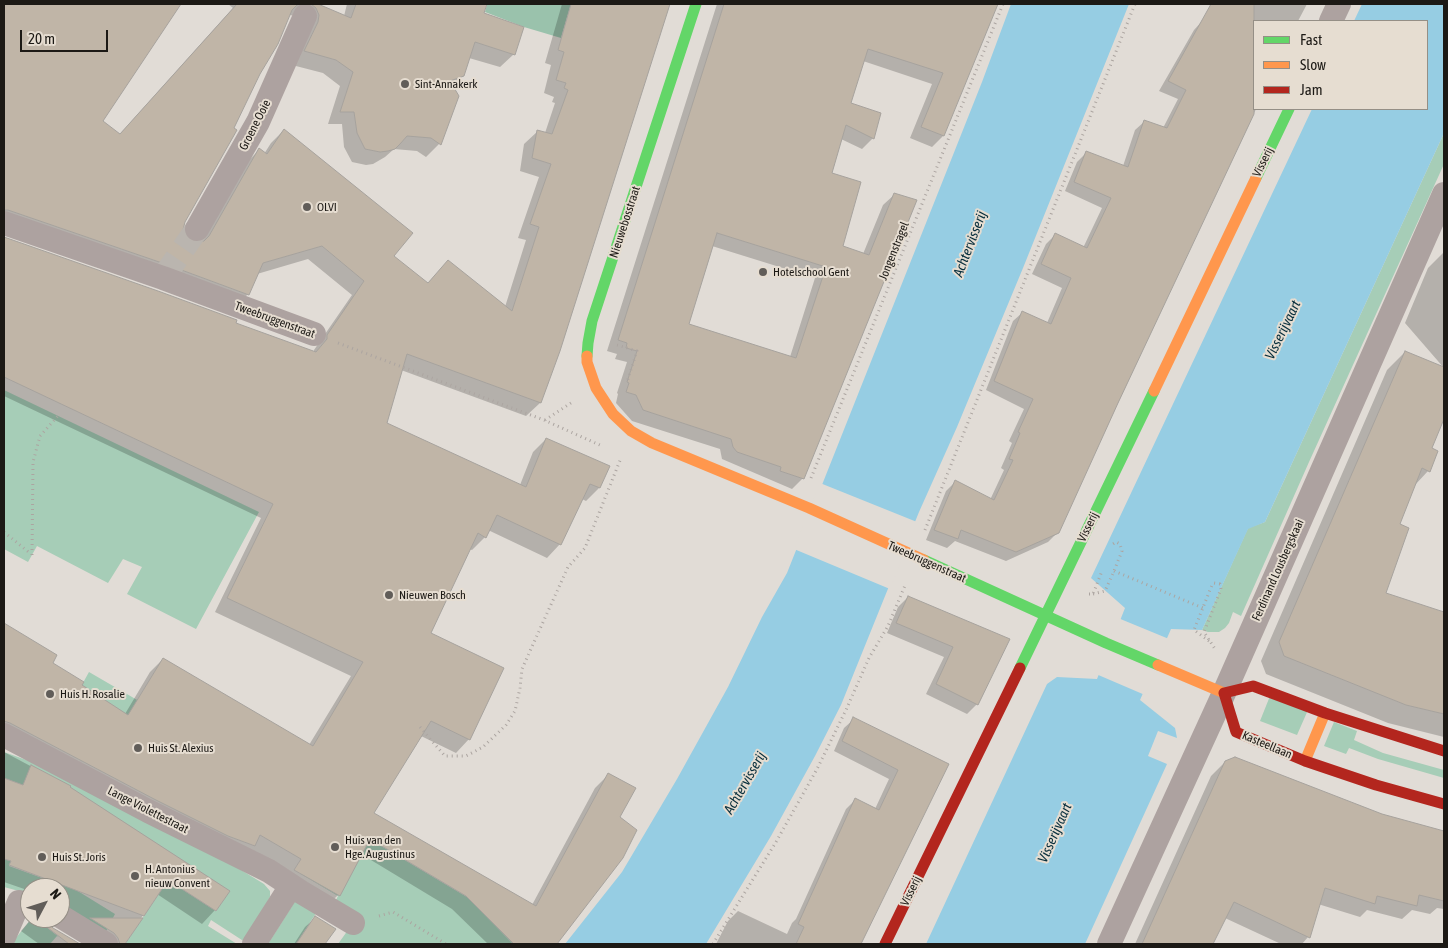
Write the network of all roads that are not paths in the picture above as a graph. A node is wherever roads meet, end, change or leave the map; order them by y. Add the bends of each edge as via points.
1 (696, 4) edge
2 (1339, 4) edge
3 (304, 16) dead end
4 (1331, 20) edge
5 (1289, 110) edge
6 (1444, 194) edge
7 (4, 223) edge
8 (196, 230) tunnel mouth
9 (314, 334) road end
10 (631, 431) joint
11 (1046, 616) junction
12 (1224, 693) junction
13 (1325, 713) junction
14 (4, 735) edge
15 (1444, 751) edge
16 (1305, 761) junction
17 (1444, 804) edge
18 (291, 886) junction
19 (18, 902) edge
20 (70, 922) edge
21 (353, 923) road end
22 (4, 937) edge
23 (106, 944) edge
24 (254, 944) edge
25 (885, 944) edge
26 (1109, 944) edge

1 - 10 street, Nieuwebosstraat via 592,321 588,343 587,362 596,388 613,414
2 - 4 street
3 - 8 street, Groene Ooie via 258,122
5 - 11 street, Visserij
6 - 12 street, Ferdinand Lousbergskaai
7 - 9 street, Tweebruggenstraat
10 - 11 street, Tweebruggenstraat
11 - 12 street, Tweebruggenstraat
11 - 25 street, Visserij
12 - 13 street via 1254,686
12 - 16 street, Kasteellaan via 1236,732
12 - 26 street, Ferdinand Lousbergskaai
13 - 15 street
13 - 16 street
14 - 18 street, Lange Violettestraat via 269,870
16 - 17 street, Kasteellaan
18 - 21 street, Lange Violettestraat
18 - 24 street
19 - 22 street
20 - 23 street

